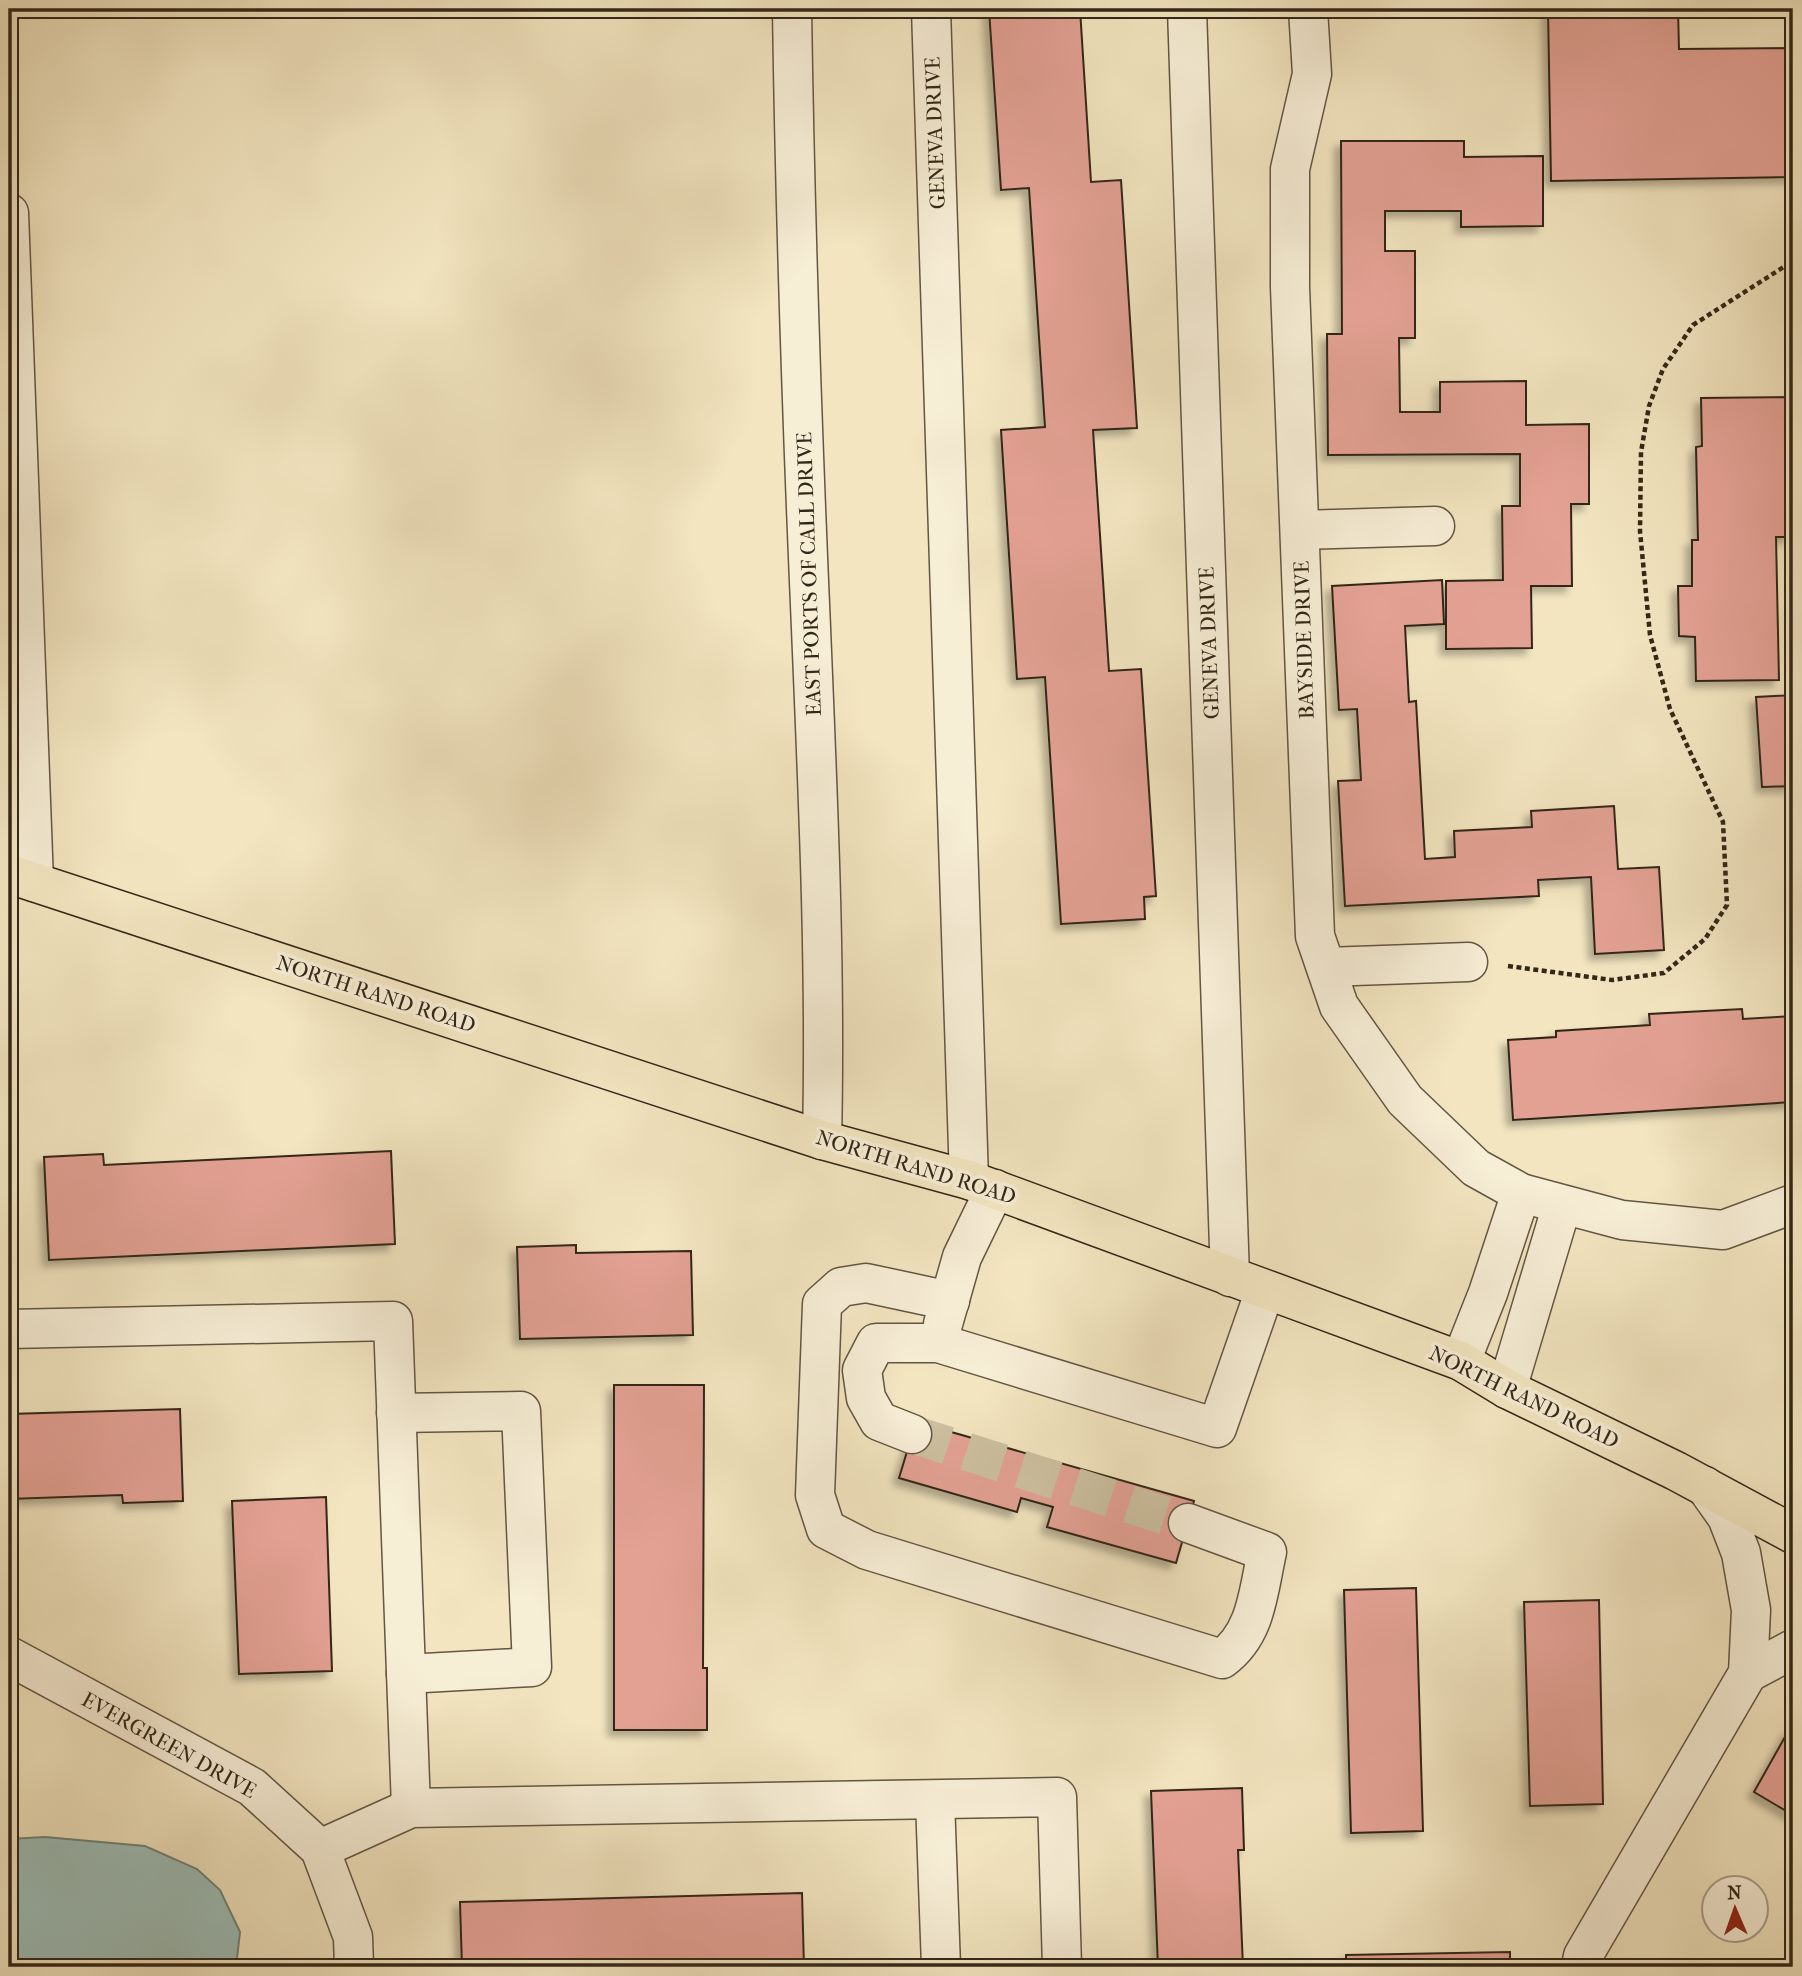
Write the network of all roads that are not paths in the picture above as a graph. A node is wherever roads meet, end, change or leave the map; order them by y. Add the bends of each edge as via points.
1 (792, 9) edge
2 (931, 9) edge
3 (1187, 9) edge
4 (1308, 9) edge
5 (9, 214) edge
6 (1435, 526) dead end
7 (1300, 530) junction
8 (21, 878) edge
9 (1468, 962) road end
10 (1326, 967) junction
11 (822, 1140) junction
12 (982, 1185) junction
13 (1521, 1192) junction
14 (1793, 1204) edge
15 (1562, 1205) junction
16 (1230, 1277) junction
17 (1265, 1290) junction
18 (950, 1301) junction
19 (9, 1329) edge
20 (937, 1343) junction
21 (1461, 1362) junction
22 (1507, 1389) junction
23 (396, 1413) junction
24 (912, 1434) tunnel mouth
25 (1705, 1486) junction
26 (1188, 1523) tunnel mouth
27 (1793, 1534) edge
28 (1793, 1649) edge
29 (9, 1656) edge
30 (406, 1674) junction
31 (1748, 1674) junction
32 (935, 1800) junction
33 (411, 1808) junction
34 (320, 1849) junction
35 (354, 1967) edge
36 (941, 1967) edge
37 (1062, 1967) edge
38 (1581, 1967) edge

1 - 11 street, EAST PORTS OF CALL DRIVE via 795,235 816,761
2 - 12 street, GENEVA DRIVE
3 - 16 street, GENEVA DRIVE
4 - 7 street, BAYSIDE DRIVE via 1312,74 1290,169
5 - 8 street
6 - 7 street
7 - 10 street, BAYSIDE DRIVE via 1315,936
8 - 11 main road, NORTH RAND ROAD
9 - 10 street
10 - 13 street, BAYSIDE DRIVE via 1339,1006 1405,1100 1476,1168
11 - 12 main road, NORTH RAND ROAD
12 - 16 main road, NORTH RAND ROAD
12 - 18 street
13 - 15 street, BAYSIDE DRIVE
13 - 21 street
14 - 15 street, BAYSIDE DRIVE via 1723,1230 1622,1220
15 - 22 street
16 - 17 main road, NORTH RAND ROAD
17 - 20 street via 1217,1428
17 - 21 main road, NORTH RAND ROAD
18 - 20 street
18 - 26 street via 866,1283 841,1287 822,1304 815,1495 826,1529 867,1550 1222,1659 1238,1647 1252,1624 1267,1552
19 - 23 street via 393,1321
20 - 24 street via 876,1343 862,1370 866,1398 879,1421
21 - 22 main road, NORTH RAND ROAD
22 - 25 main road, NORTH RAND ROAD
23 - 30 street
23 - 30 street via 520,1411 532,1667
25 - 27 main road, NORTH RAND ROAD
25 - 31 street via 1727,1517 1741,1553 1751,1610
28 - 31 street
29 - 34 street, EVERGREEN DRIVE via 251,1787
30 - 33 street
31 - 38 street via 1583,1956
32 - 33 street
32 - 36 street
32 - 37 street via 1057,1797
33 - 34 street
34 - 35 street, EVERGREEN DRIVE via 353,1937

